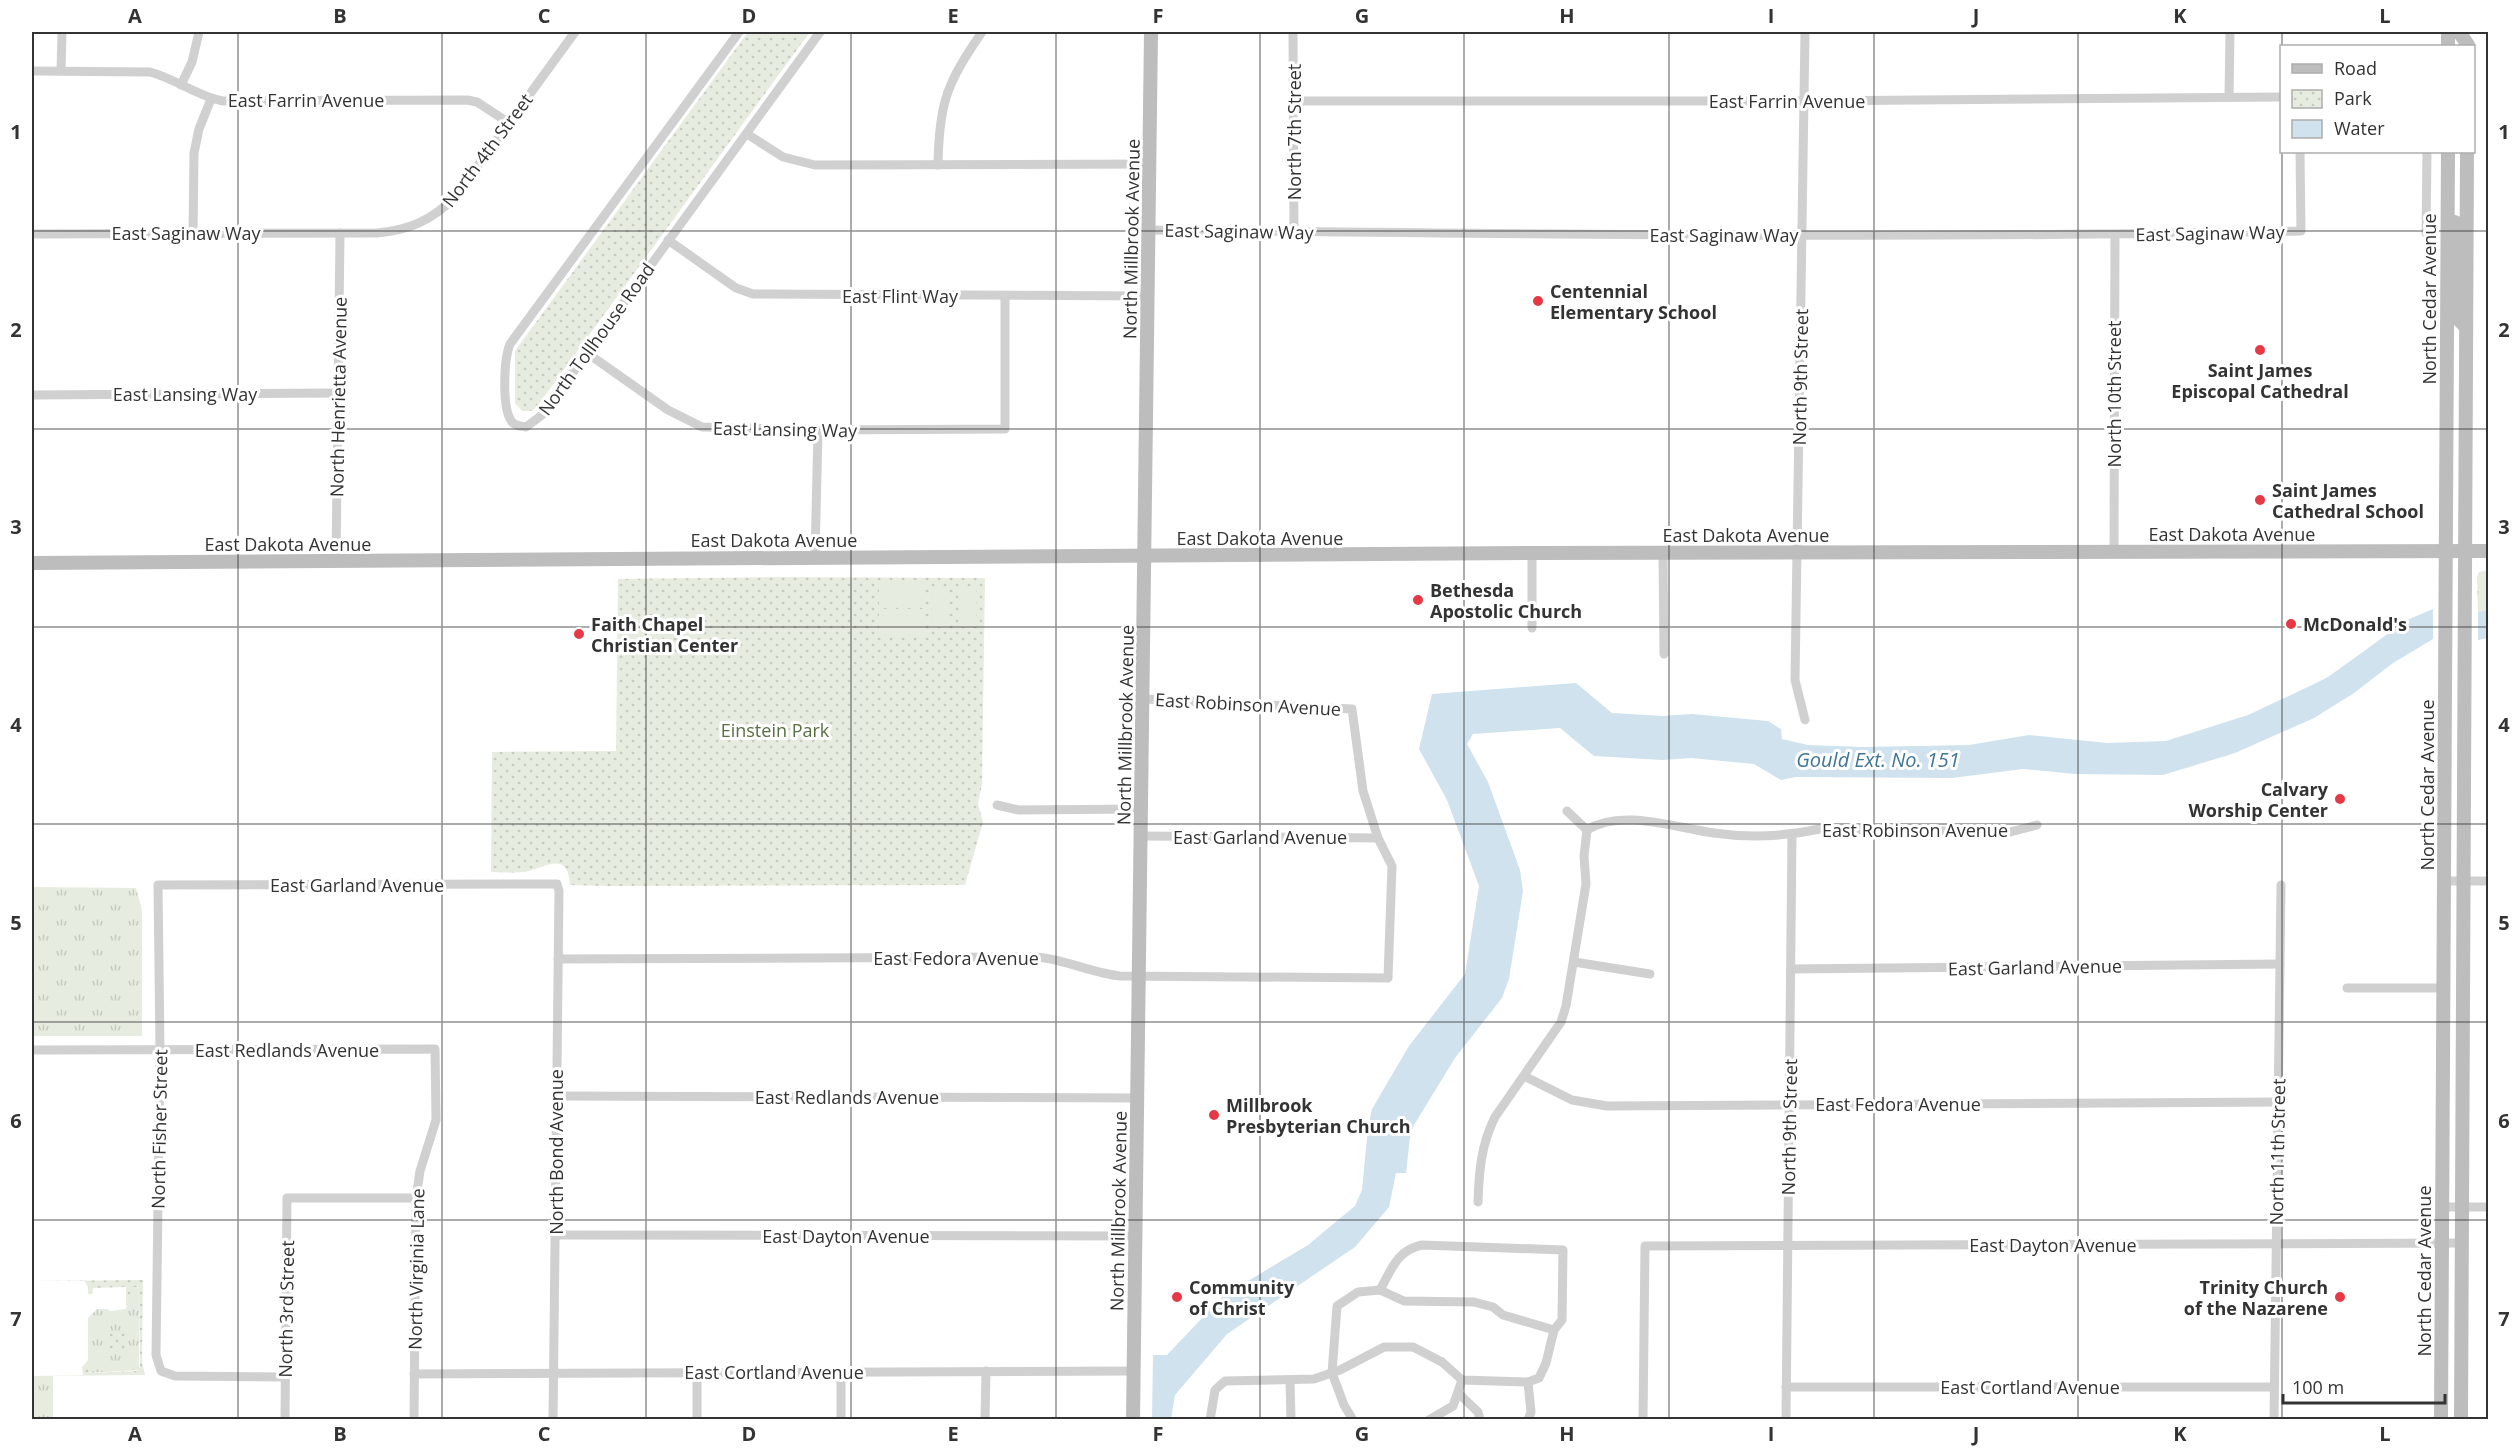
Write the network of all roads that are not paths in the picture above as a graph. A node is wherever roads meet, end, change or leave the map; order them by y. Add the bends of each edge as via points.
1 (62, 32) edge
2 (200, 32) edge
3 (575, 32) edge
4 (739, 32) edge
5 (820, 32) edge
6 (982, 32) edge
7 (1151, 32) edge
8 (1293, 32) edge
9 (1804, 32) edge
10 (2230, 32) edge
11 (2459, 32) edge
12 (2468, 41) edge
13 (32, 71) edge
14 (61, 71) junction
15 (181, 85) junction
16 (2229, 97) junction
17 (2280, 97) edge
18 (211, 99) junction
19 (1293, 101) junction
20 (1803, 101) junction
21 (509, 123) junction
22 (747, 134) junction
23 (2300, 153) edge
24 (2427, 153) edge
25 (2448, 153) edge
26 (2457, 153) edge
27 (2467, 153) edge
28 (1150, 164) junction
29 (938, 165) junction
30 (2467, 197) junction
31 (2448, 210) junction
32 (1148, 230) junction
33 (1294, 232) junction
34 (193, 233) junction
35 (340, 233) junction
36 (2426, 233) dead end
37 (32, 234) edge
38 (1802, 235) junction
39 (2115, 235) junction
40 (668, 240) junction
41 (1005, 296) junction
42 (1148, 296) junction
43 (2466, 327) junction
44 (587, 353) junction
45 (338, 393) junction
46 (32, 395) edge
47 (818, 430) junction
48 (2446, 551) junction
49 (2465, 551) junction
50 (2488, 551) edge
51 (2114, 552) junction
52 (1532, 553) junction
53 (1797, 553) junction
54 (1663, 554) junction
55 (815, 557) junction
56 (1146, 557) junction
57 (336, 562) junction
58 (32, 563) edge
59 (1532, 628) dead end
60 (1664, 654) dead end
61 (1144, 699) junction
62 (1805, 720) dead end
63 (997, 805) dead end
64 (1141, 809) junction
65 (1567, 811) dead end
66 (2037, 825) dead end
67 (1587, 830) junction
68 (1792, 834) junction
69 (1141, 836) junction
70 (1378, 838) junction
71 (2444, 881) junction
72 (2464, 881) junction
73 (2488, 881) edge
74 (557, 884) joint
75 (158, 885) joint
76 (2281, 885) dead end
77 (558, 959) junction
78 (1574, 962) junction
79 (2280, 964) junction
80 (1791, 969) junction
81 (1650, 974) dead end
82 (1139, 976) junction
83 (2347, 988) dead end
84 (2444, 988) junction
85 (435, 1049) joint
86 (32, 1050) edge
87 (160, 1050) junction
88 (1524, 1076) junction
89 (555, 1096) junction
90 (1138, 1098) junction
91 (2278, 1102) junction
92 (1789, 1105) junction
93 (416, 1198) junction
94 (1478, 1202) dead end
95 (2442, 1207) junction
96 (2462, 1207) junction
97 (2488, 1207) edge
98 (556, 1235) junction
99 (1137, 1236) junction
100 (2442, 1243) junction
101 (2462, 1243) junction
102 (2276, 1244) junction
103 (1788, 1246) junction
104 (1380, 1290) junction
105 (1554, 1330) junction
106 (986, 1371) junction
107 (1134, 1371) junction
108 (553, 1372) junction
109 (841, 1372) junction
110 (697, 1373) junction
111 (1332, 1373) junction
112 (414, 1374) junction
113 (285, 1377) junction
114 (1290, 1380) junction
115 (1462, 1380) junction
116 (1528, 1382) junction
117 (1786, 1387) junction
118 (2274, 1387) junction
119 (1458, 1394) junction
120 (285, 1419) edge
121 (414, 1419) edge
122 (553, 1419) edge
123 (697, 1419) edge
124 (842, 1419) edge
125 (986, 1419) edge
126 (1133, 1419) edge
127 (1210, 1419) edge
128 (1291, 1419) edge
129 (1353, 1419) edge
130 (1429, 1419) edge
131 (1480, 1419) edge
132 (1528, 1419) edge
133 (1643, 1419) edge
134 (1786, 1419) edge
135 (2274, 1419) edge
136 (2441, 1419) edge
137 (2461, 1419) edge

1 - 14 street
2 - 15 street
3 - 21 street, North 4th Street
4 - 44 street, North Tollhouse Road via 510,344 506,354 506,406 513,423 526,427 535,422
5 - 22 street, North Tollhouse Road
6 - 29 street via 948,87 938,128
7 - 28 street, North Millbrook Avenue
8 - 19 street, North 7th Street
9 - 20 street, North 9th Street
10 - 16 street
11 - 12 street
13 - 14 street, East Farrin Avenue
14 - 15 street, East Farrin Avenue via 150,72
15 - 18 street, East Farrin Avenue
16 - 17 street, East Farrin Avenue
16 - 20 street, East Farrin Avenue
18 - 21 street, East Farrin Avenue via 467,100 477,102
18 - 34 street via 194,153
19 - 20 street, East Farrin Avenue
19 - 33 street, North 7th Street
20 - 38 street, North 9th Street
21 - 35 street, North 4th Street via 440,212 400,231
22 - 29 street via 798,163
22 - 40 street, North Tollhouse Road
23 - 39 street, East Saginaw Way via 2301,231
24 - 36 street
25 - 31 street, North Cedar Avenue
26 - 30 street via 2460,189
27 - 30 street, North Cedar Avenue
28 - 29 street
28 - 32 street, North Millbrook Avenue
30 - 43 street, North Cedar Avenue
31 - 43 street via 2456,226 2456,312
31 - 48 street, North Cedar Avenue
32 - 33 street, East Saginaw Way
32 - 42 street, North Millbrook Avenue
33 - 38 street, East Saginaw Way
34 - 35 street, East Saginaw Way
34 - 37 street, East Saginaw Way
35 - 45 street, North Henrietta Avenue
38 - 39 street, East Saginaw Way
38 - 53 street, North 9th Street
39 - 51 street, North 10th Street
40 - 41 street, East Flint Way via 736,288 753,294
40 - 44 street, North Tollhouse Road
41 - 42 street, East Flint Way
41 - 47 street, East Lansing Way via 1005,429
42 - 56 street, North Millbrook Avenue
43 - 49 street, North Cedar Avenue
44 - 47 street, East Lansing Way via 668,410 702,428
45 - 46 street, East Lansing Way
45 - 57 street, North Henrietta Avenue
47 - 55 street
48 - 49 street, East Dakota Avenue
48 - 51 street, East Dakota Avenue
48 - 71 street, North Cedar Avenue
49 - 50 street, East Dakota Avenue
49 - 72 street, North Cedar Avenue
51 - 53 street, East Dakota Avenue
52 - 54 street, East Dakota Avenue
52 - 56 street, East Dakota Avenue
52 - 59 street
53 - 54 street, East Dakota Avenue
53 - 62 street, North 9th Street via 1795,680
54 - 60 street
55 - 56 street, East Dakota Avenue
55 - 57 street, East Dakota Avenue
56 - 61 street, North Millbrook Avenue
57 - 58 street, East Dakota Avenue
61 - 64 street, North Millbrook Avenue
61 - 70 street, East Robinson Avenue via 1352,709 1363,791
63 - 64 street via 1019,810
64 - 69 street, North Millbrook Avenue
65 - 67 street
66 - 68 street, East Robinson Avenue via 2010,832 1820,829
67 - 68 street via 1597,824 1623,821 1714,833
67 - 78 street via 1586,884
68 - 80 street, North 9th Street
69 - 70 street, East Garland Avenue
69 - 82 street, North Millbrook Avenue
70 - 82 street, East Fedora Avenue via 1392,866 1388,978
71 - 72 street
71 - 84 street, North Cedar Avenue
72 - 73 street
72 - 96 street, North Cedar Avenue
74 - 75 street, East Garland Avenue
74 - 77 street, North Bond Avenue
75 - 87 street, North Fisher Street
76 - 79 street, North 11th Street
77 - 82 street, East Fedora Avenue via 1036,957 1096,972
77 - 89 street, North Bond Avenue
78 - 81 street
78 - 88 street via 1561,1022
79 - 80 street, East Garland Avenue
79 - 91 street, North 11th Street
80 - 92 street, North 9th Street
82 - 90 street, North Millbrook Avenue
83 - 84 street
84 - 95 street, North Cedar Avenue
85 - 87 street, East Redlands Avenue
85 - 93 street, North Virginia Lane via 436,1120
86 - 87 street, East Redlands Avenue
87 - 113 street, North Fisher Street via 156,1355 161,1371 175,1376
88 - 92 street, East Fedora Avenue via 1557,1095 1588,1104
88 - 94 street via 1486,1134
89 - 90 street, East Redlands Avenue
89 - 98 street, North Bond Avenue
90 - 99 street, North Millbrook Avenue
91 - 92 street, East Fedora Avenue
91 - 102 street, North 11th Street
92 - 103 street, North 9th Street
93 - 112 street, North Virginia Lane
93 - 113 street, North 3rd Street via 287,1198
95 - 96 street
95 - 100 street, North Cedar Avenue
96 - 97 street
96 - 101 street, North Cedar Avenue
98 - 99 street, East Dayton Avenue
98 - 108 street, North Bond Avenue
99 - 107 street, North Millbrook Avenue
100 - 101 street, East Dayton Avenue
100 - 102 street, East Dayton Avenue
100 - 136 street, North Cedar Avenue
101 - 137 street, North Cedar Avenue
102 - 103 street, East Dayton Avenue
102 - 118 street, North 11th Street
103 - 117 street, North 9th Street
103 - 133 street, East Dayton Avenue via 1646,1246
104 - 105 street via 1404,1301 1474,1302
104 - 105 street via 1408,1248 1422,1245 1563,1250 1562,1320
104 - 111 street via 1358,1292 1337,1305
105 - 116 street via 1539,1378
106 - 107 street, East Cortland Avenue
106 - 109 street, East Cortland Avenue
106 - 125 street
107 - 126 street, North Millbrook Avenue
108 - 110 street, East Cortland Avenue
108 - 112 street, East Cortland Avenue
108 - 122 street, North Bond Avenue
109 - 110 street, East Cortland Avenue
109 - 124 street
110 - 123 street
111 - 114 street
111 - 115 street via 1384,1347 1413,1347 1442,1362
111 - 129 street
112 - 121 street, North Virginia Lane
113 - 120 street, North 3rd Street
114 - 127 street via 1225,1380 1215,1390
114 - 128 street
115 - 116 street
115 - 119 street
116 - 132 street
117 - 118 street, East Cortland Avenue
117 - 134 street, North 9th Street
118 - 135 street, North 11th Street
119 - 130 street via 1453,1406
119 - 131 street via 1478,1412

